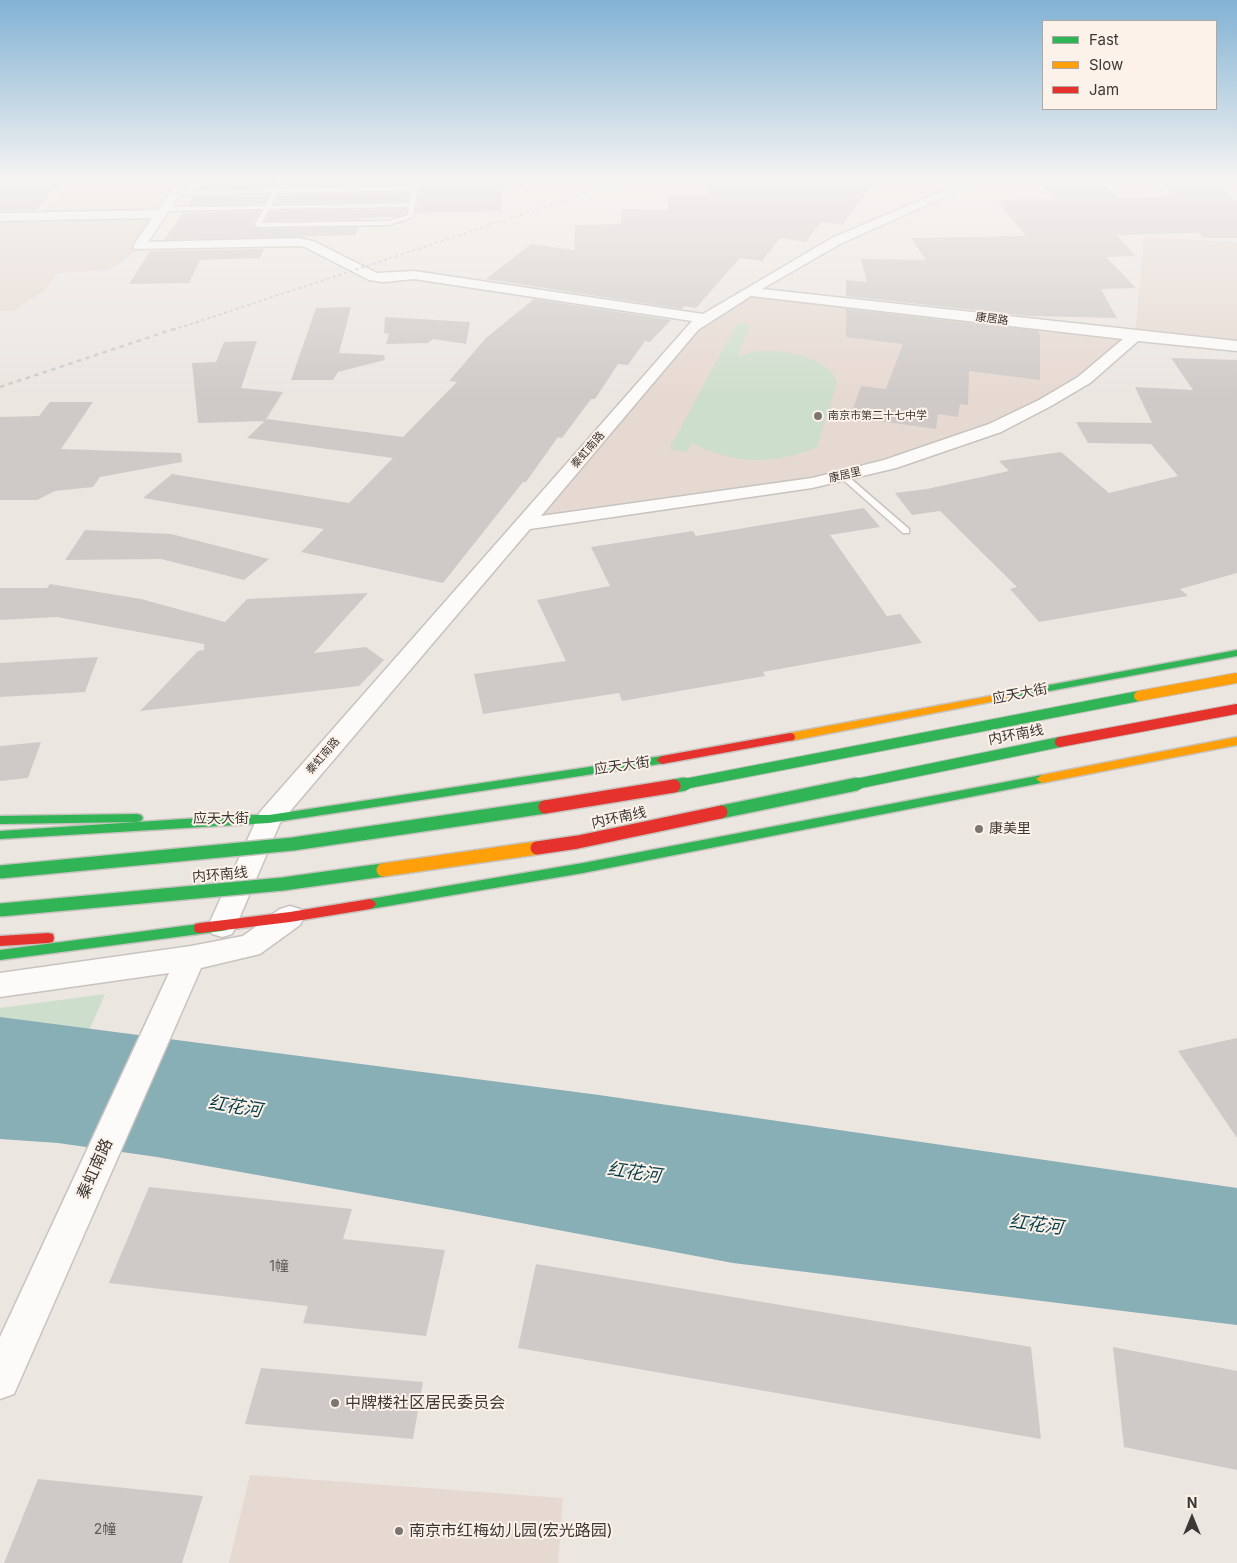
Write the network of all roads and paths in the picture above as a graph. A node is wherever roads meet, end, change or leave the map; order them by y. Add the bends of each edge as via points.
1 (322, 251) edge
2 (819, 251) edge
3 (748, 292) junction
4 (704, 319) junction
5 (1135, 336) junction
6 (1237, 346) edge
7 (843, 475) junction
8 (524, 524) junction
9 (906, 531) dead end
10 (1237, 653) edge
11 (1237, 678) edge
12 (1237, 709) edge
13 (1237, 741) edge
14 (269, 819) junction
15 (0, 820) edge
16 (0, 835) edge
17 (0, 872) edge
18 (0, 910) edge
19 (290, 917) junction
20 (222, 926) junction
21 (0, 941) edge
22 (0, 955) edge
23 (187, 967) junction
24 (0, 985) edge
25 (0, 1380) edge

1 - 4 street via 382,278 414,275
2 - 3 street, 秦虹南路
3 - 4 street, 秦虹南路
3 - 5 street, 康居路
4 - 8 street, 秦虹南路 via 693,327
5 - 6 street, 康居路
5 - 7 street, 康居里 via 1084,380 994,428 890,464
7 - 8 street, 康居里 via 803,484
7 - 9 lane
8 - 14 street, 秦虹南路
10 - 14 main road, 应天大街 via 682,757
11 - 17 main road, 内环南线, bridge via 632,794 293,844
12 - 18 main road, 内环南线, bridge via 990,755 578,842 283,884
13 - 19 main road via 583,868
14 - 15 main road, 应天大街
14 - 16 main road
14 - 20 street, 秦虹南路
19 - 20 main road
19 - 23 street via 250,946
20 - 21 main road
20 - 22 main road
23 - 24 street
23 - 25 street, 秦虹南路

